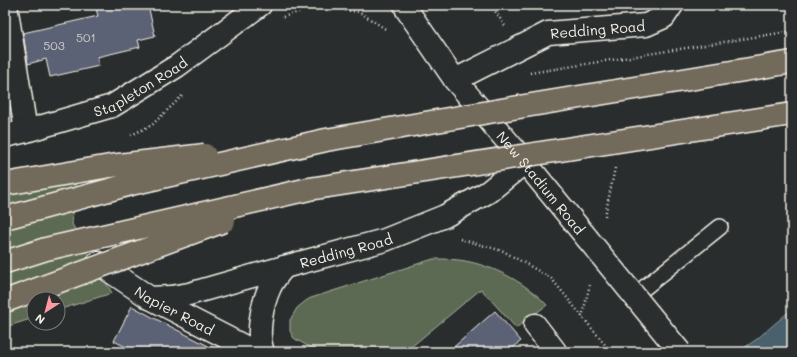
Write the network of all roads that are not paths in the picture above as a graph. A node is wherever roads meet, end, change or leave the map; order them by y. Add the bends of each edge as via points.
1 (6, 5) edge
2 (260, 5) edge
3 (672, 5) edge
4 (401, 7) edge
5 (792, 62) edge
6 (455, 80) junction
7 (792, 114) edge
8 (26, 131) junction
9 (5, 136) edge
10 (326, 140) junction
11 (526, 162) junction
12 (5, 184) edge
13 (309, 189) junction
14 (5, 218) edge
15 (720, 227) dead end
16 (5, 262) edge
17 (98, 262) dead end
18 (284, 267) junction
19 (634, 296) junction
20 (150, 298) junction
21 (5, 302) edge
22 (535, 325) dead end
23 (255, 352) edge
24 (263, 352) edge
25 (553, 352) edge
26 (680, 352) edge

1 - 8 street
2 - 8 street, Stapleton Road via 177,66 112,106
3 - 6 street, Redding Road via 664,17 646,25 548,33
4 - 6 street, New Stadium Road
5 - 10 highway, bridge
6 - 11 street, New Stadium Road
7 - 13 highway, bridge
8 - 9 street, Stapleton Road
10 - 12 highway, bridge via 110,166
10 - 14 highway, bridge via 135,183
11 - 18 street, Redding Road via 488,192 445,216 385,240
11 - 19 street, New Stadium Road, bridge
13 - 16 highway, bridge via 46,249
13 - 21 highway, bridge
15 - 19 lane
17 - 20 street, Napier Road
18 - 20 street, Redding Road via 190,294
18 - 24 street via 270,288 265,303 260,328
19 - 26 street, New Stadium Road, bridge
20 - 23 street, Napier Road
22 - 25 street via 555,351

